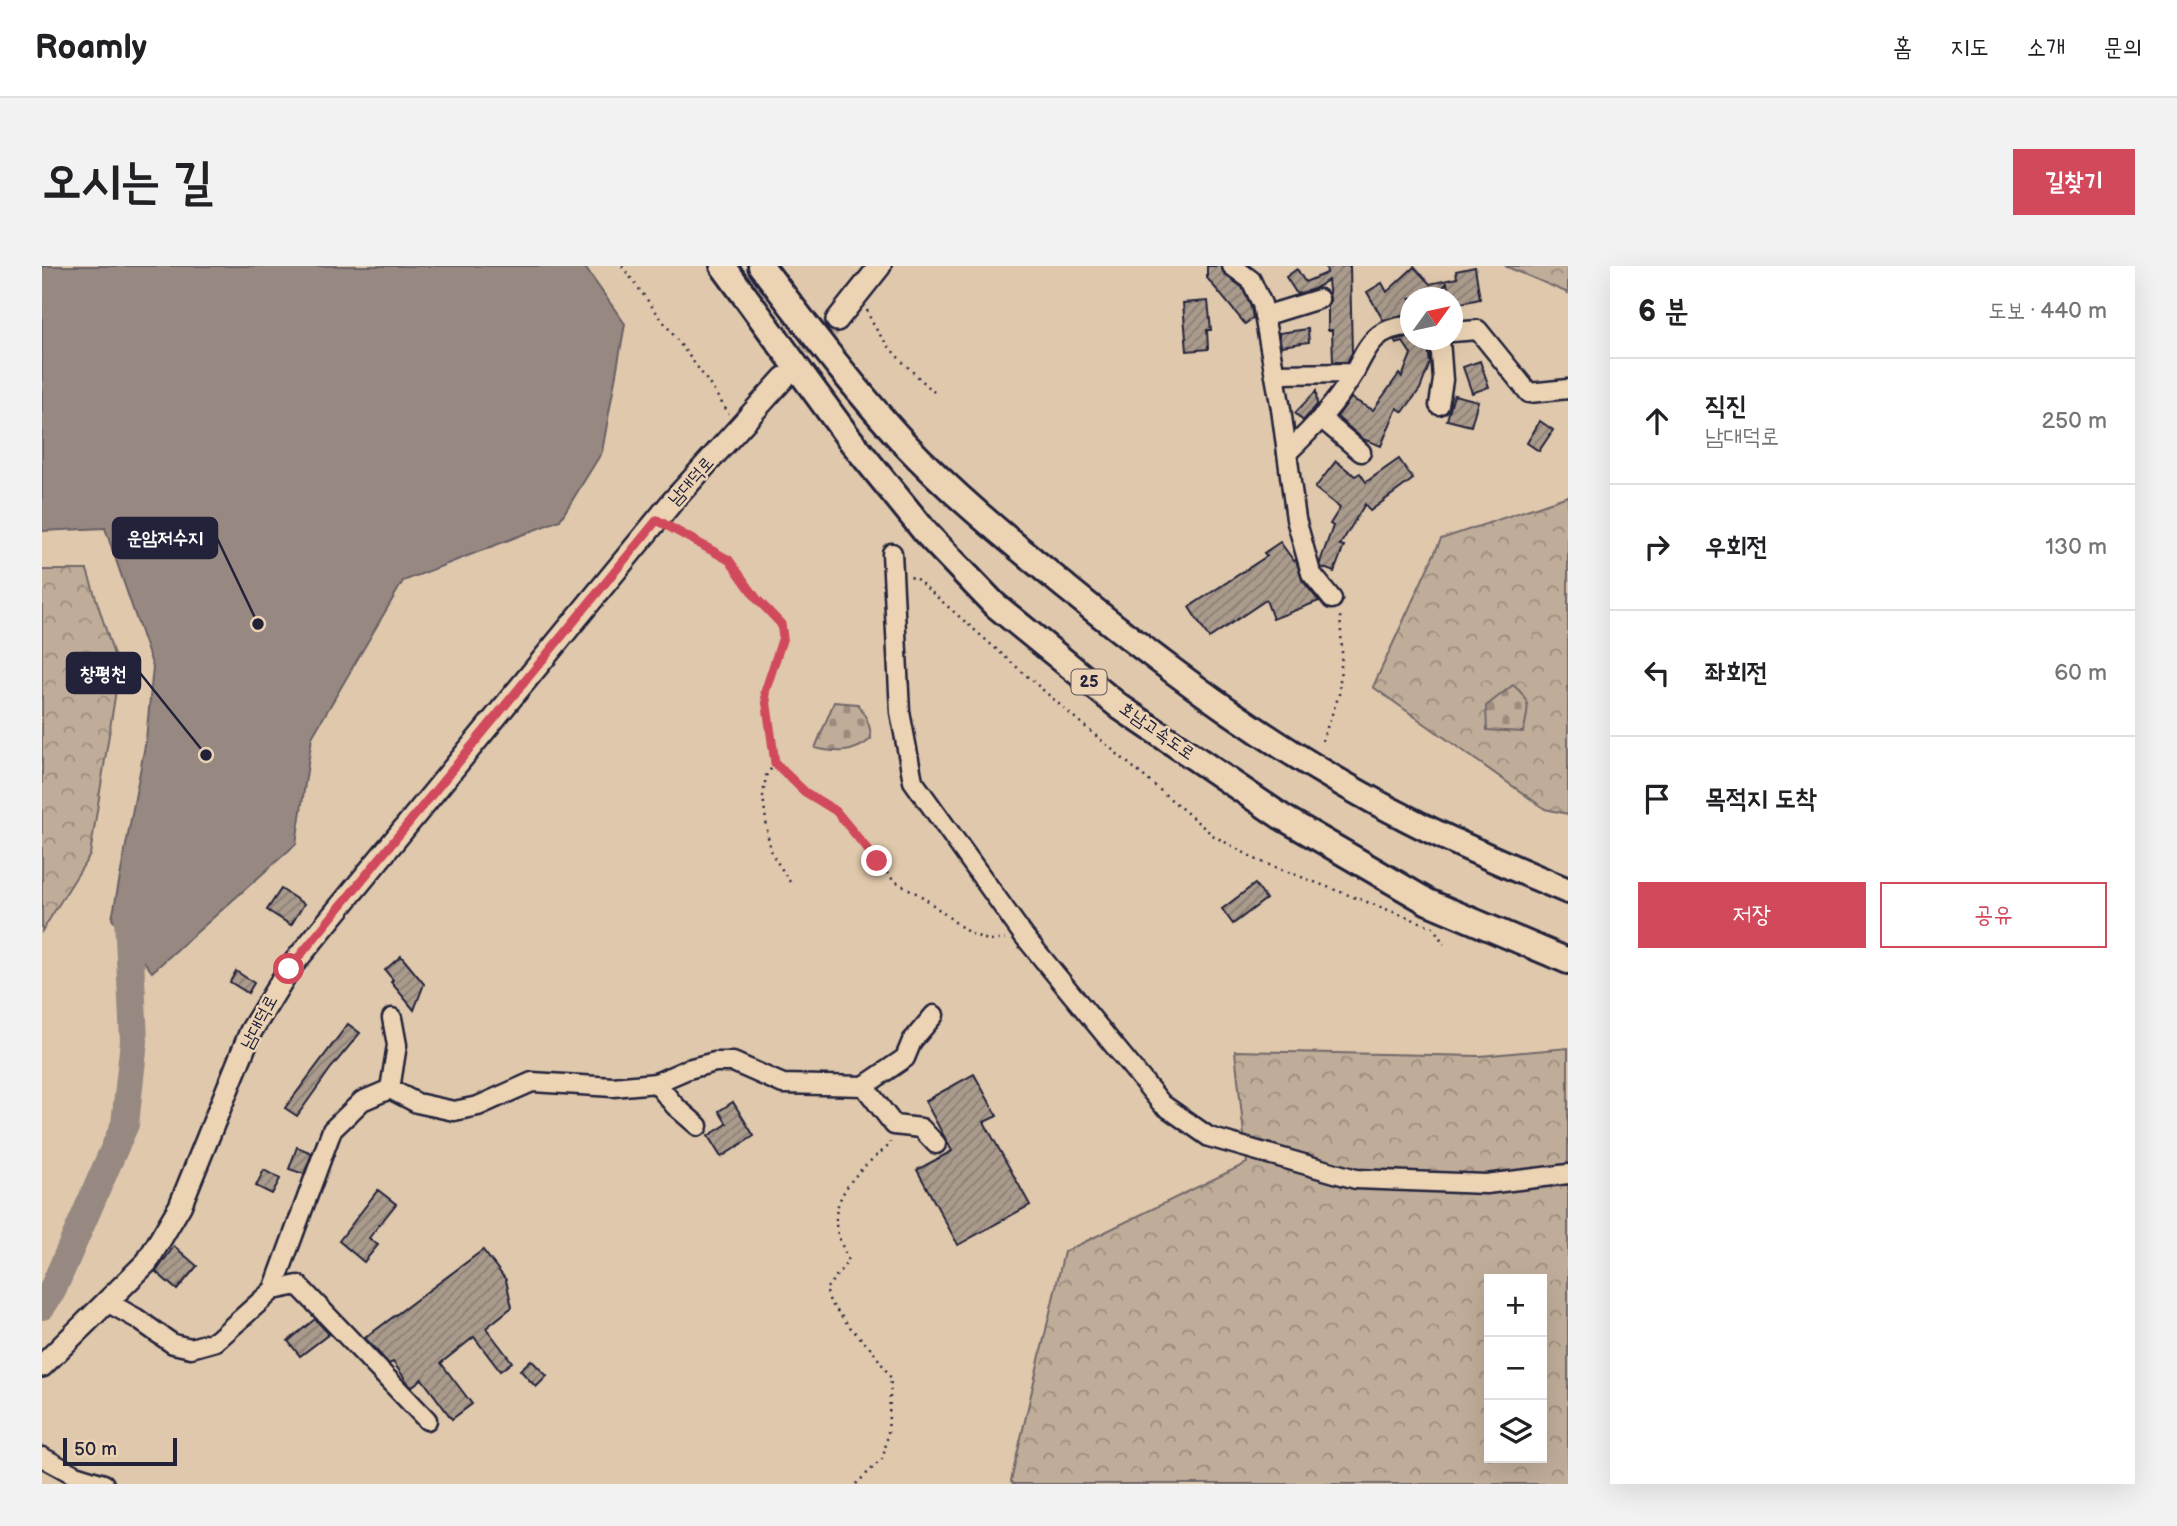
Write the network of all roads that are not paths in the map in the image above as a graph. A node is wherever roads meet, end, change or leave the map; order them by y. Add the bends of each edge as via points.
1 (723, 266) edge
2 (761, 266) edge
3 (880, 266) edge
4 (1232, 266) edge
5 (1319, 299) dead end
6 (1264, 316) junction
7 (837, 320) tunnel mouth
8 (1400, 326) edge
9 (1463, 331) edge
10 (1441, 350) edge
11 (1354, 373) junction
12 (1275, 374) junction
13 (785, 378) tunnel mouth
14 (1568, 389) edge
15 (1439, 405) dead end
16 (1322, 419) junction
17 (1361, 452) dead end
18 (1287, 453) junction
19 (892, 553) dead end
20 (1332, 599) road end
21 (1568, 891) edge
22 (1568, 961) edge
23 (934, 1015) dead end
24 (392, 1018) dead end
25 (656, 1083) junction
26 (864, 1086) junction
27 (390, 1089) junction
28 (698, 1126) dead end
29 (936, 1144) dead end
30 (1568, 1174) edge
31 (273, 1290) junction
32 (107, 1302) junction
33 (42, 1366) edge
34 (427, 1420) dead end
35 (42, 1457) edge
36 (104, 1484) edge

1 - 22 highway, 호남고속도로 / 25 via 848,437 926,533 994,604 1120,707 1282,817 1428,902
2 - 21 highway via 905,444 1005,537 1111,624 1269,739 1327,774 1408,819
3 - 7 main road
4 - 6 street via 1251,280
5 - 6 street
6 - 12 street
8 - 11 street via 1377,335
9 - 14 street via 1478,330 1529,393
10 - 15 street
11 - 12 street
11 - 16 street
12 - 18 street
13 - 32 main road, 남대덕로 via 657,520 289,969 251,1031 180,1206 147,1262
16 - 17 street
16 - 18 street
18 - 20 street via 1296,519 1311,572
19 - 30 street via 900,712 913,781 1024,936 1163,1104 1209,1137 1356,1179 1486,1184
23 - 26 street via 912,1041 905,1058
24 - 27 street via 397,1045
25 - 26 street via 688,1069 733,1062 783,1084
25 - 27 street via 612,1087 532,1082 478,1106 454,1111 416,1103
25 - 28 street
26 - 29 street via 894,1125 921,1128
27 - 31 street via 362,1101 332,1130
31 - 32 street via 216,1340 191,1348 173,1344
31 - 34 street via 298,1285
32 - 33 main road, 남대덕로
35 - 36 street

